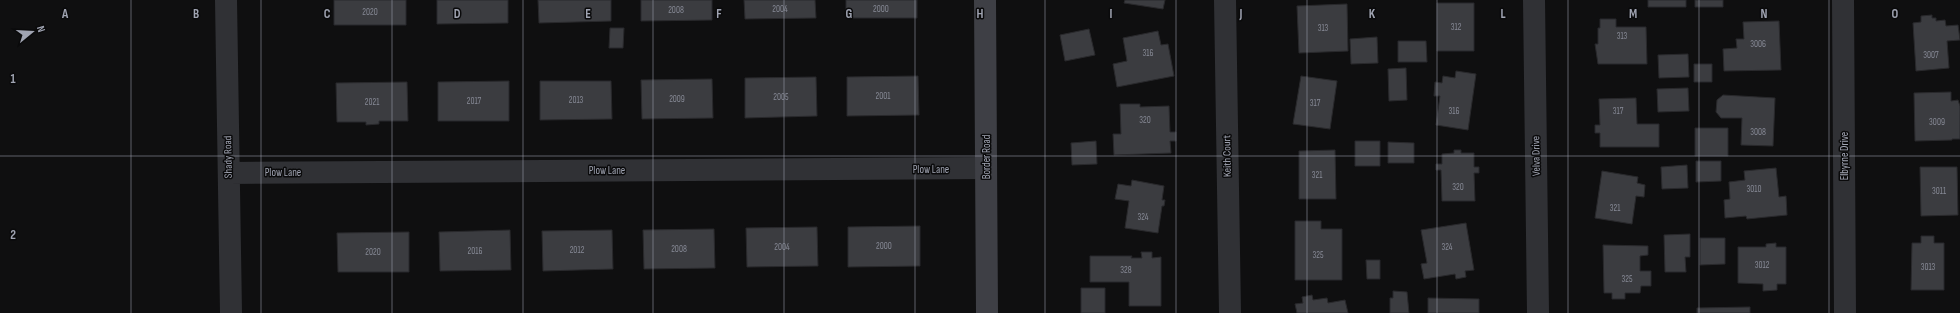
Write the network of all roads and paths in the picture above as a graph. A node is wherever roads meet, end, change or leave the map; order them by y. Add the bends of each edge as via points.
1 (226, 0) edge
2 (985, 0) edge
3 (1225, 0) edge
4 (1534, 0) edge
5 (1843, 0) edge
6 (986, 168) junction
7 (229, 173) junction
8 (231, 313) edge
9 (987, 313) edge
10 (1230, 313) edge
11 (1538, 313) edge
12 (1845, 313) edge

1 - 7 street, Shady Road
2 - 6 street, Border Road
3 - 10 street, Keith Court
4 - 11 street, Velva Drive
5 - 12 street, Elbyrne Drive
6 - 7 street, Plow Lane
6 - 9 street, Border Road
7 - 8 street, Shady Road

